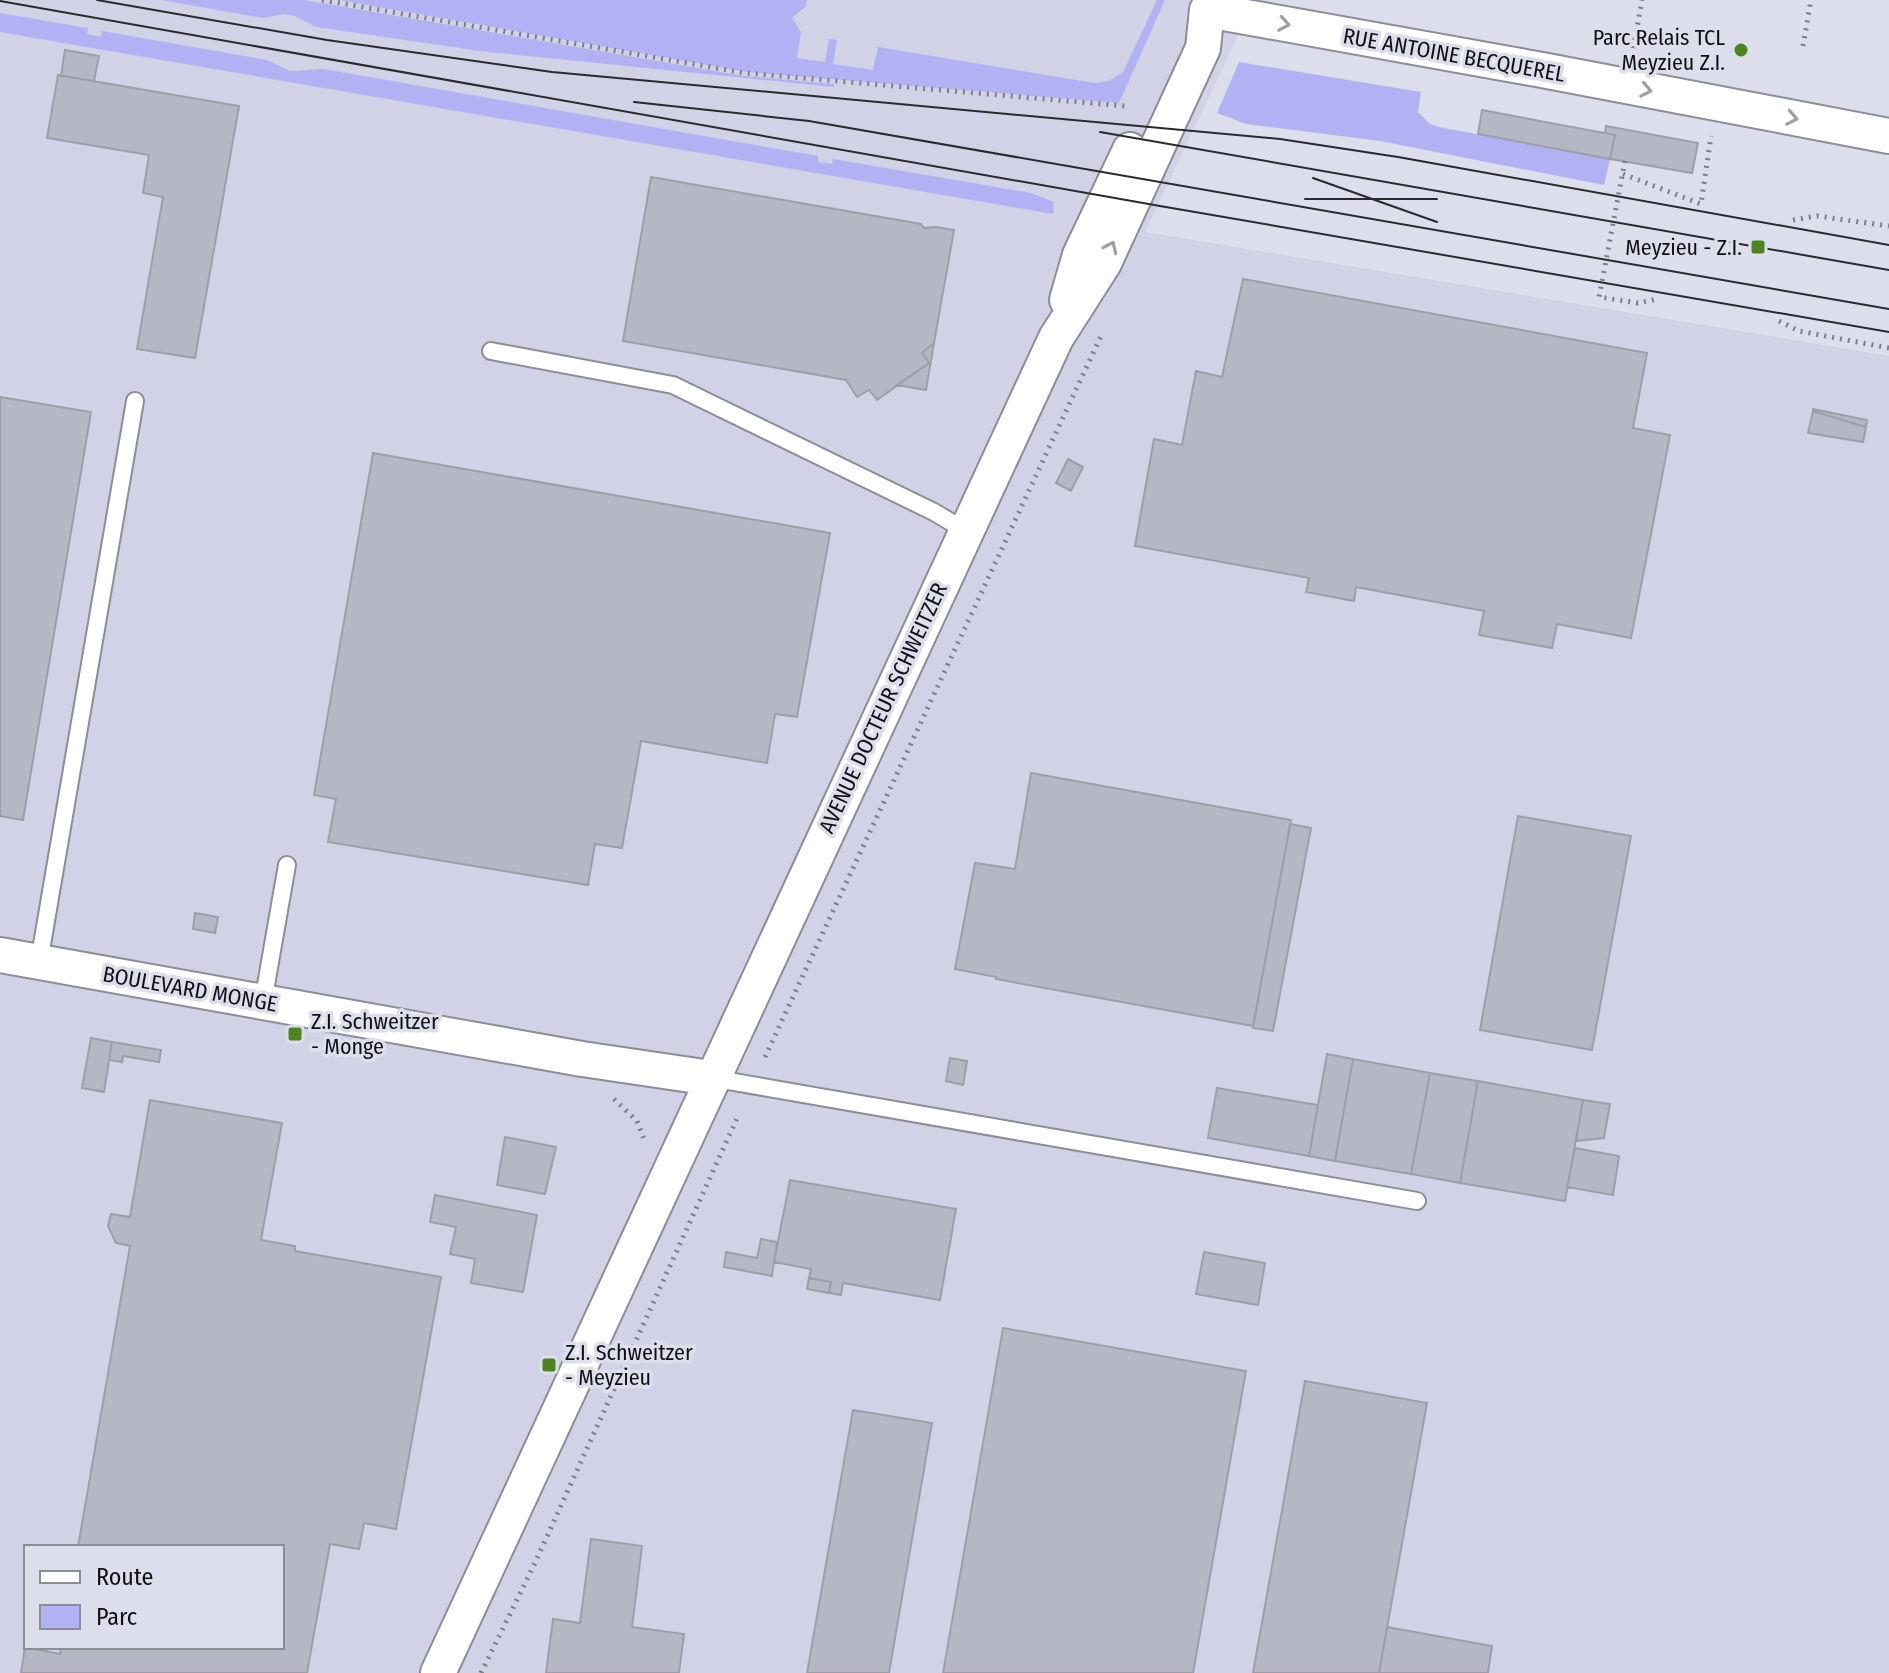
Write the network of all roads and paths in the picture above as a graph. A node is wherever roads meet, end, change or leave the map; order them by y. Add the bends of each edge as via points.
1 (322, 0) edge
2 (1642, 0) edge
3 (1811, 0) edge
4 (1210, 5) edge
5 (1803, 46) dead end
6 (1627, 86) junction
7 (1125, 106) dead end
8 (1711, 135) dead end
9 (1889, 136) edge
10 (1625, 161) dead end
11 (1623, 174) junction
12 (1793, 220) dead end
13 (1889, 226) edge
14 (1657, 299) dead end
15 (1779, 321) dead end
16 (1101, 335) dead end
17 (1889, 347) edge
18 (491, 351) dead end
19 (135, 401) dead end
20 (966, 531) junction
21 (287, 865) dead end
22 (0, 955) edge
23 (39, 962) junction
24 (263, 1002) junction
25 (765, 1057) dead end
26 (711, 1078) junction
27 (739, 1114) dead end
28 (1417, 1201) dead end
29 (438, 1673) edge
30 (481, 1673) edge

1 - 7 path via 745,73
2 - 6 path
3 - 5 path
4 -> 6 street, RUE ANTOINE BECQUEREL
4 - 20 street, AVENUE DOCTEUR SCHWEITZER via 1182,41 1080,255 1056,338
6 -> 9 street, RUE ANTOINE BECQUEREL
8 - 11 path via 1701,204
10 - 11 path
11 - 14 path via 1599,297 1638,303
12 - 13 path via 1817,216
15 - 17 path via 1799,331
16 - 25 path
18 - 20 lane via 673,385
19 - 23 lane
20 - 26 street, AVENUE DOCTEUR SCHWEITZER
21 - 24 lane
22 - 23 street, BOULEVARD MONGE
23 - 24 street, BOULEVARD MONGE
24 - 26 street, BOULEVARD MONGE
26 - 28 lane
26 - 29 street, AVENUE DOCTEUR SCHWEITZER
27 - 30 path

